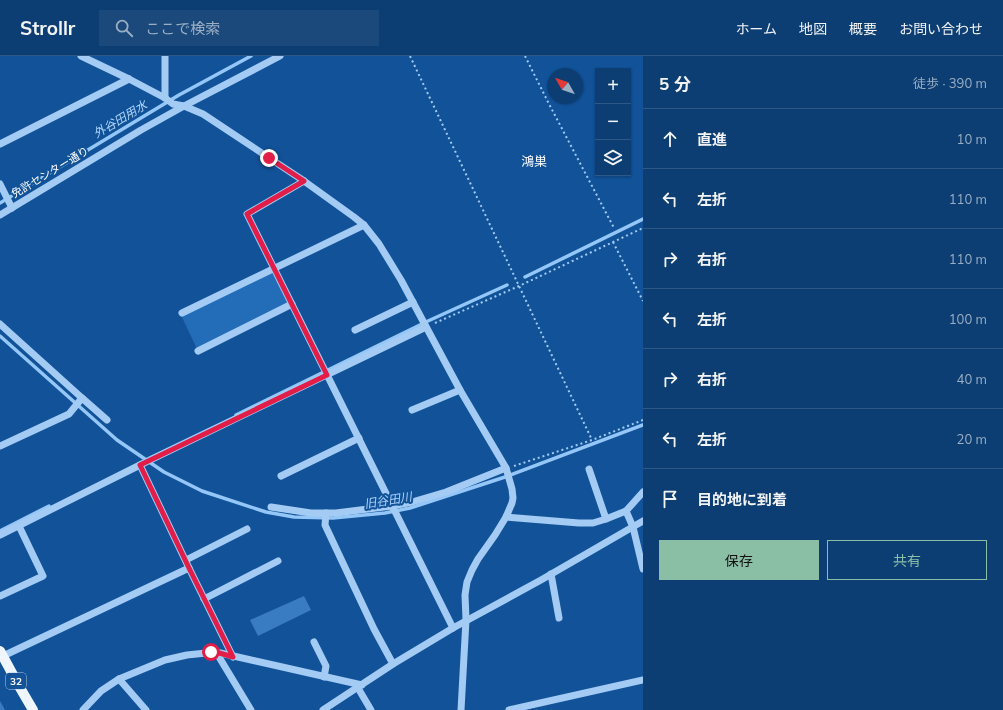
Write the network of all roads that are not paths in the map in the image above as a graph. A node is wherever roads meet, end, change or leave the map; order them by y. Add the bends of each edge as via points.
1 (81, 56) edge
2 (165, 56) edge
3 (280, 56) edge
4 (129, 79) junction
5 (165, 98) junction
6 (184, 106) junction
7 (0, 144) edge
8 (304, 181) junction
9 (0, 184) edge
10 (12, 208) junction
11 (0, 215) edge
12 (364, 226) junction
13 (275, 269) junction
14 (413, 302) junction
15 (292, 304) junction
16 (182, 313) dead end
17 (0, 324) edge
18 (426, 327) junction
19 (356, 330) dead end
20 (198, 351) dead end
21 (327, 375) junction
22 (460, 390) junction
23 (82, 398) junction
24 (412, 410) dead end
25 (107, 420) dead end
26 (359, 438) junction
27 (0, 446) edge
28 (140, 465) junction
29 (506, 468) junction
30 (589, 469) dead end
31 (280, 476) dead end
32 (643, 492) edge
33 (392, 506) junction
34 (271, 507) dead end
35 (626, 511) junction
36 (326, 513) junction
37 (506, 517) junction
38 (606, 519) junction
39 (643, 521) edge
40 (18, 526) junction
41 (633, 527) junction
42 (247, 529) dead end
43 (0, 536) edge
44 (186, 560) junction
45 (278, 561) dead end
46 (189, 568) junction
47 (643, 569) edge
48 (551, 574) junction
49 (0, 596) edge
50 (204, 599) junction
51 (559, 618) dead end
52 (466, 620) junction
53 (453, 628) junction
54 (314, 642) dead end
55 (216, 652) junction
56 (1, 654) edge
57 (233, 657) junction
58 (393, 664) junction
59 (324, 677) junction
60 (119, 679) junction
61 (643, 680) edge
62 (360, 686) junction
63 (33, 710) edge
64 (83, 710) edge
65 (146, 710) edge
66 (251, 710) edge
67 (323, 710) edge
68 (371, 710) edge
69 (461, 710) edge
70 (509, 710) edge

1 - 4 street
2 - 5 street
3 - 6 street, 免許センター通り
4 - 5 street
4 - 7 street
5 - 6 street via 173,104
6 - 8 street via 203,114
6 - 10 street, 免許センター通り
8 - 12 street
8 - 13 street via 247,214
9 - 10 street
10 - 11 street, 免許センター通り
12 - 13 street
12 - 14 street via 379,244
13 - 15 street
13 - 16 street
14 - 18 street
14 - 19 street
15 - 20 street
15 - 21 street
17 - 23 street
18 - 21 street
18 - 22 street
21 - 26 street
21 - 28 street
22 - 24 street
22 - 29 street
23 - 25 street
23 - 27 street via 69,414
26 - 31 street
26 - 33 street
28 - 40 street
28 - 44 street
29 - 33 street via 446,492
29 - 37 street via 513,498
30 - 38 street
32 - 35 street
33 - 36 street
33 - 53 street
34 - 36 street
35 - 38 street
35 - 41 street
36 - 58 street via 325,525
37 - 38 street via 579,523 593,523
37 - 52 street via 478,559 467,582
39 - 41 street
40 - 43 street
40 - 49 street via 43,576
41 - 47 street
41 - 48 street
42 - 44 street
44 - 46 street
45 - 50 street
46 - 50 street
46 - 56 street
48 - 51 street
48 - 52 street
50 - 57 street
52 - 53 street
52 - 69 street
53 - 58 street
54 - 59 street via 326,666
55 - 57 street
55 - 60 street via 187,654 165,660
55 - 66 street
56 - 63 main road, 32
57 - 59 street
58 - 62 street
59 - 62 street
60 - 64 street via 100,691
60 - 65 street
61 - 70 street
62 - 67 street
62 - 68 street

